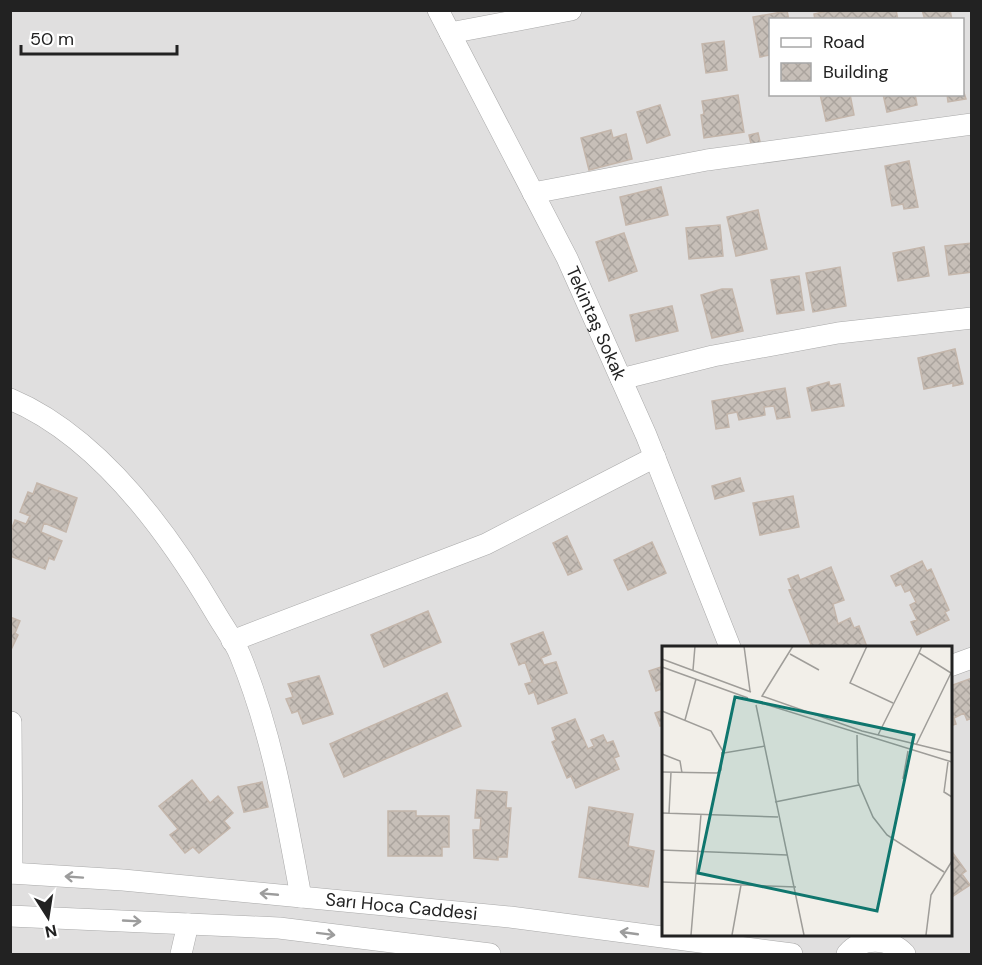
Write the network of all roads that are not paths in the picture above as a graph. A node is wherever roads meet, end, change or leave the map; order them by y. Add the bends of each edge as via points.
1 (438, 10) edge
2 (571, 10) edge
3 (450, 33) junction
4 (972, 124) edge
5 (533, 194) junction
6 (972, 318) edge
7 (621, 379) junction
8 (10, 399) edge
9 (655, 457) junction
10 (232, 641) junction
11 (730, 646) edge
12 (972, 658) edge
13 (952, 666) edge
14 (11, 722) edge
15 (11, 873) edge
16 (301, 897) junction
17 (10, 916) edge
18 (188, 924) junction
19 (855, 944) edge
20 (181, 954) edge
21 (490, 954) edge
22 (792, 954) edge
23 (905, 954) edge

1 - 3 street, Tekintaş Sokak
2 - 3 street
3 - 5 street, Tekintaş Sokak
4 - 5 street via 707,160
5 - 7 street, Tekintaş Sokak via 567,258
6 - 7 street via 838,333 713,356
7 - 9 street, Tekintaş Sokak
8 - 10 street via 70,433 124,486 187,564
9 - 10 street via 486,544
9 - 11 street, Tekintaş Sokak
10 - 16 street via 240,653 276,763
12 - 13 street
14 - 15 street
16 -> 15 street, Sarı Hoca Caddesi
22 -> 16 street, Sarı Hoca Caddesi via 510,917
17 -> 18 street, Sarı Hoca Caddesi
18 - 20 street
18 -> 21 street, Sarı Hoca Caddesi via 279,928
19 - 23 street via 888,943

